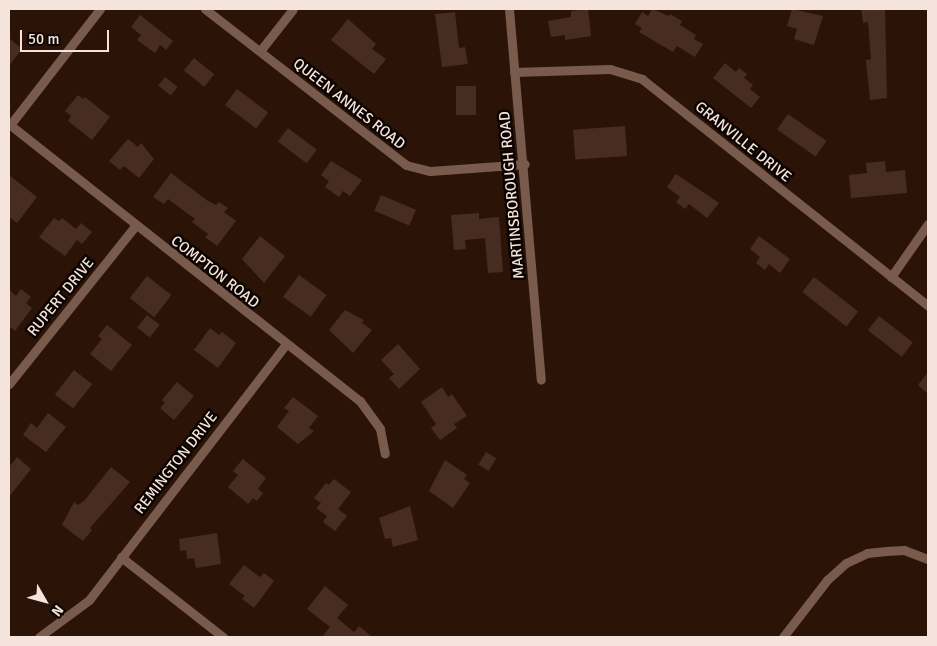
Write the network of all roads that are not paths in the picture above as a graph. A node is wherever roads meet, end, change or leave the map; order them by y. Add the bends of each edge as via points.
1 (100, 9) edge
2 (205, 9) edge
3 (292, 9) edge
4 (509, 9) edge
5 (260, 51) junction
6 (514, 72) junction
7 (9, 125) edge
8 (525, 164) junction
9 (928, 224) edge
10 (135, 226) junction
11 (891, 277) junction
12 (928, 306) edge
13 (286, 344) junction
14 (12, 373) edge
15 (541, 380) dead end
16 (9, 384) edge
17 (385, 454) dead end
18 (122, 557) junction
19 (928, 559) edge
20 (785, 636) edge
21 (39, 637) edge
22 (223, 637) edge

1 - 7 street
2 - 5 street, QUEEN ANNES ROAD
3 - 5 street
4 - 6 street, MARTINSBOROUGH ROAD
5 - 8 street, QUEEN ANNES ROAD via 406,165 430,171
6 - 8 street, MARTINSBOROUGH ROAD
6 - 11 street, GRANVILLE DRIVE via 610,68 642,79
7 - 10 street, COMPTON ROAD
8 - 15 street, MARTINSBOROUGH ROAD
9 - 11 street
10 - 13 street, COMPTON ROAD
10 - 14 street, RUPERT DRIVE
11 - 12 street, GRANVILLE DRIVE
13 - 17 street, COMPTON ROAD via 360,401 380,429
13 - 18 street, REMINGTON DRIVE
14 - 16 street, RUPERT DRIVE
18 - 21 street, REMINGTON DRIVE via 89,600
18 - 22 street
19 - 20 street via 904,550 867,553 846,563 827,580

